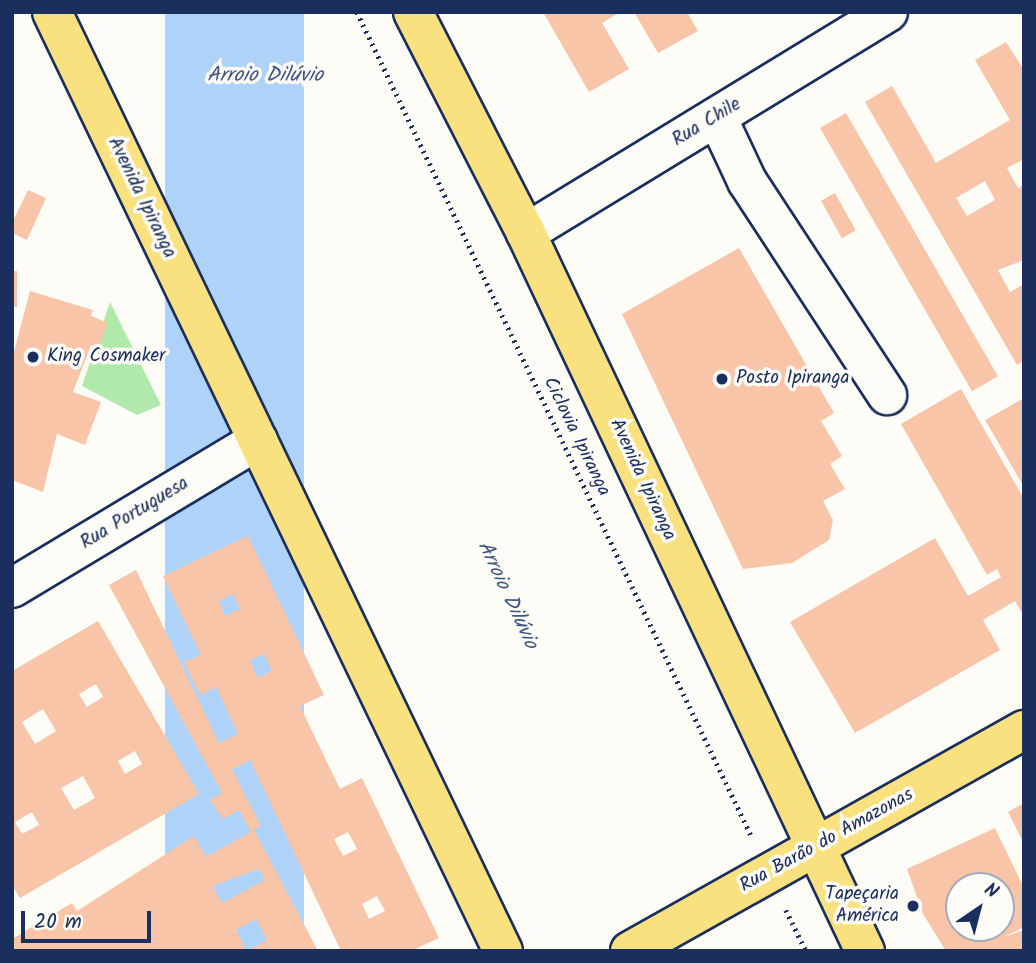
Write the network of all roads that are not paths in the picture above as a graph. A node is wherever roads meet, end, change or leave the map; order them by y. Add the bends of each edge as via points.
1 (52, 12) edge
2 (413, 12) edge
3 (888, 12) edge
4 (717, 117) junction
5 (526, 233) junction
6 (887, 395) dead end
7 (258, 440) junction
8 (12, 588) edge
9 (1024, 730) edge
10 (816, 849) junction
11 (503, 951) edge
12 (630, 951) edge
13 (865, 951) edge

1 - 7 main road, Avenida Ipiranga
2 - 5 main road, Avenida Ipiranga
3 - 4 street, Rua Chile
4 - 5 street, Rua Chile
4 - 6 street via 747,181
5 - 10 main road, Avenida Ipiranga
7 - 8 street, Rua Portuguesa
7 - 11 main road, Avenida Ipiranga
9 - 10 main road, Rua Barão do Amazonas
10 - 12 main road, Rua Barão do Amazonas
10 - 13 main road, Avenida Ipiranga

